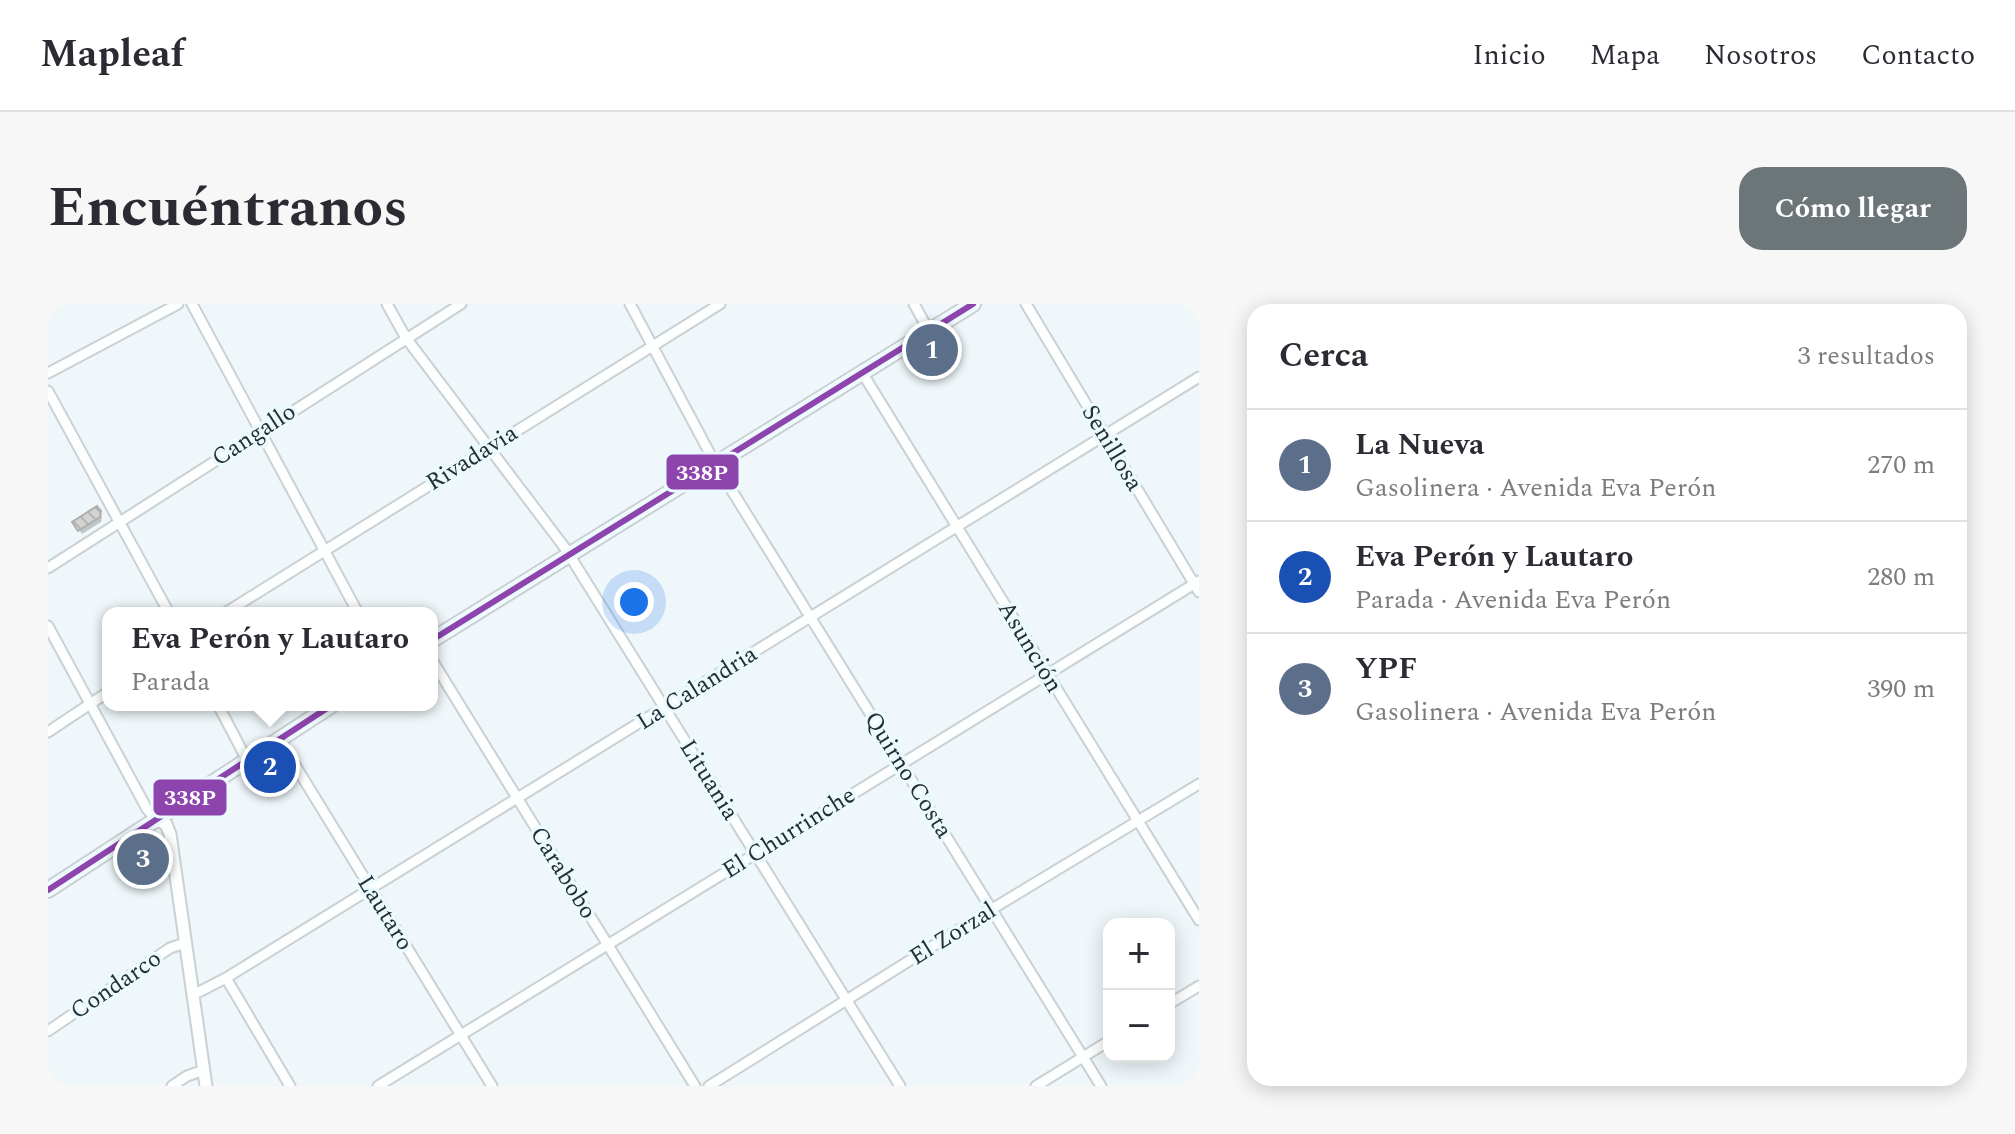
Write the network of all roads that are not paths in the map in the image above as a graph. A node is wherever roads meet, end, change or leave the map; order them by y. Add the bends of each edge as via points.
1 (178, 304) edge
2 (192, 304) edge
3 (387, 304) edge
4 (461, 304) edge
5 (630, 304) edge
6 (720, 304) edge
7 (914, 304) edge
8 (973, 304) edge
9 (1026, 304) edge
10 (929, 331) junction
11 (406, 338) junction
12 (652, 346) junction
13 (48, 373) edge
14 (863, 374) junction
15 (1199, 377) edge
16 (48, 391) edge
17 (260, 430) junction
18 (1105, 436) junction
19 (489, 448) junction
20 (716, 465) junction
21 (120, 521) junction
22 (958, 528) junction
23 (324, 549) junction
24 (568, 555) junction
25 (48, 568) edge
26 (1197, 585) edge
27 (166, 607) edge
28 (234, 607) edge
29 (355, 607) edge
30 (811, 618) junction
31 (48, 626) edge
32 (438, 636) edge
33 (438, 670) edge
34 (1047, 675) junction
35 (102, 696) edge
36 (90, 704) junction
37 (664, 709) junction
38 (221, 711) edge
39 (323, 711) edge
40 (48, 732) edge
41 (279, 739) junction
42 (247, 760) junction
43 (901, 764) junction
44 (1199, 784) edge
45 (517, 799) junction
46 (156, 819) junction
47 (1138, 821) junction
48 (755, 854) junction
49 (370, 887) junction
50 (48, 890) edge
51 (992, 909) junction
52 (1199, 920) edge
53 (185, 943) junction
54 (608, 945) junction
55 (226, 978) junction
56 (1199, 986) edge
57 (193, 995) junction
58 (1175, 1000) edge
59 (846, 1001) junction
60 (48, 1031) edge
61 (461, 1035) junction
62 (1103, 1045) edge
63 (1083, 1057) junction
64 (204, 1070) junction
65 (172, 1086) edge
66 (206, 1086) edge
67 (290, 1086) edge
68 (378, 1086) edge
69 (492, 1086) edge
70 (695, 1086) edge
71 (709, 1086) edge
72 (900, 1086) edge
73 (1036, 1086) edge
74 (1101, 1086) edge

1 - 13 street
2 - 17 street
3 - 11 street, Lituania
4 - 11 street, Cangallo
5 - 12 street, Quirno Costa
6 - 12 street, Rivadavia
7 - 10 street
8 - 10 main road
9 - 18 street, Senillosa
10 - 14 main road
11 - 17 street, Cangallo
11 - 19 street, Lituania
12 - 19 street, Rivadavia
12 - 20 street, Quirno Costa
14 - 20 main road
14 - 22 street, Asunción
15 - 18 street, La Calandria
16 - 21 street
17 - 21 street, Cangallo
17 - 23 street
18 - 22 street, La Calandria
18 - 26 street, Senillosa
19 - 23 street, Rivadavia
19 - 24 street, Lituania
20 - 24 main road
20 - 30 street, Quirno Costa
21 - 25 street, Cangallo
21 - 27 street
22 - 30 street, La Calandria
22 - 34 street, Asunción
23 - 28 street, Rivadavia
23 - 29 street
24 - 32 main road
24 - 37 street, Lituania
26 - 34 street, El Churrinche
30 - 37 street, La Calandria
30 - 43 street, Quirno Costa
31 - 36 street
33 - 45 street, Carabobo
34 - 43 street, El Churrinche
34 - 47 street, Asunción
35 - 36 street
36 - 40 street
36 - 46 street
37 - 45 street, La Calandria
37 - 48 street, Lituania
38 - 42 street
39 - 41 main road
41 - 42 main road
41 - 49 street, Lautaro
42 - 46 main road
43 - 48 street, El Churrinche
43 - 51 street, Quirno Costa
44 - 47 street, El Zorzal
45 - 49 street, La Calandria
45 - 54 street, Carabobo
46 - 50 main road
46 - 53 street via 170,834
47 - 51 street, El Zorzal
47 - 52 street, Asunción
48 - 54 street, El Churrinche
48 - 59 street, Lituania
49 - 55 street, La Calandria
49 - 61 street, Lautaro
51 - 59 street, El Zorzal
51 - 63 street, Quirno Costa
53 - 57 street
53 - 60 street, Condarco
54 - 61 street, El Churrinche
54 - 70 street, Carabobo
55 - 57 street, La Calandria
55 - 67 street
56 - 58 street
57 - 64 street
59 - 71 street, El Zorzal
59 - 72 street, Lituania
61 - 68 street, El Churrinche
61 - 69 street, Lautaro
62 - 63 street
63 - 73 street
63 - 74 street, Quirno Costa
64 - 65 street
64 - 66 street

